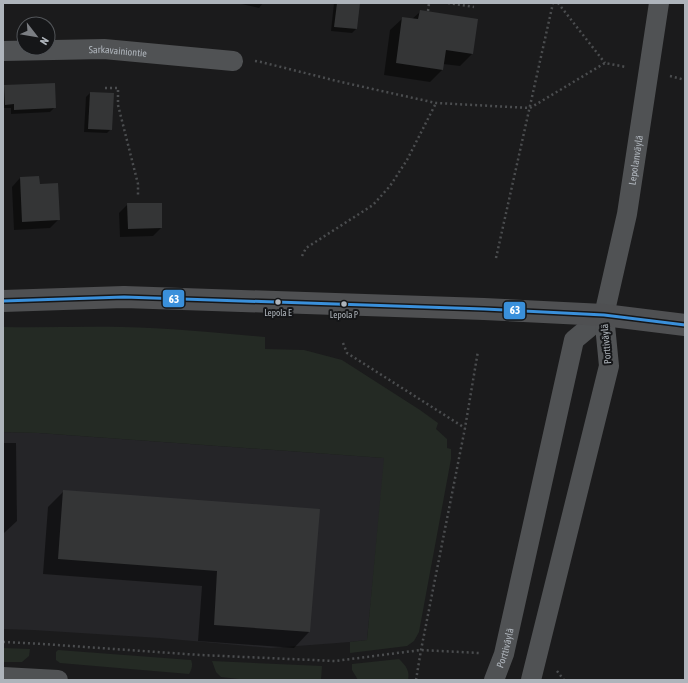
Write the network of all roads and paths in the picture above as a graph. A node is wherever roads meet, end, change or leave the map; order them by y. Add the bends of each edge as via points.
1 (429, 3) edge
2 (448, 3) edge
3 (552, 3) edge
4 (558, 3) edge
5 (659, 3) edge
6 (474, 7) dead end
7 (428, 10) dead end
8 (3, 51) edge
9 (233, 61) joint
10 (605, 63) junction
11 (648, 71) junction
12 (685, 80) edge
13 (105, 88) dead end
14 (436, 102) junction
15 (530, 108) junction
16 (138, 196) dead end
17 (302, 256) dead end
18 (496, 258) dead end
19 (3, 301) edge
20 (604, 315) junction
21 (685, 325) edge
22 (343, 343) dead end
23 (478, 351) dead end
24 (465, 428) junction
25 (3, 642) edge
26 (421, 650) junction
27 (3, 677) edge
28 (58, 680) edge
29 (416, 680) edge
30 (494, 680) edge
31 (531, 680) edge

1 - 7 path
2 - 6 path
3 - 15 path
4 - 10 path
5 - 11 street, Lepolanväylä
8 - 9 street, Sarkavainiontie via 104,49
9 - 14 path via 261,62
10 - 11 path
10 - 15 path
11 - 12 path
11 - 20 street, Lepolanväylä via 626,214
13 - 16 path via 118,88 118,105 138,184
14 - 15 path
14 - 17 path via 407,160 390,186 373,205 306,248
15 - 18 path
19 - 20 main road via 124,297
20 - 21 main road
20 - 30 street, Porttiväylä via 574,340 504,654
20 - 31 street, Porttiväylä via 609,366
22 - 24 path via 347,353
23 - 24 path
24 - 26 path
25 - 26 path via 334,661
26 - 29 path
27 - 28 street

